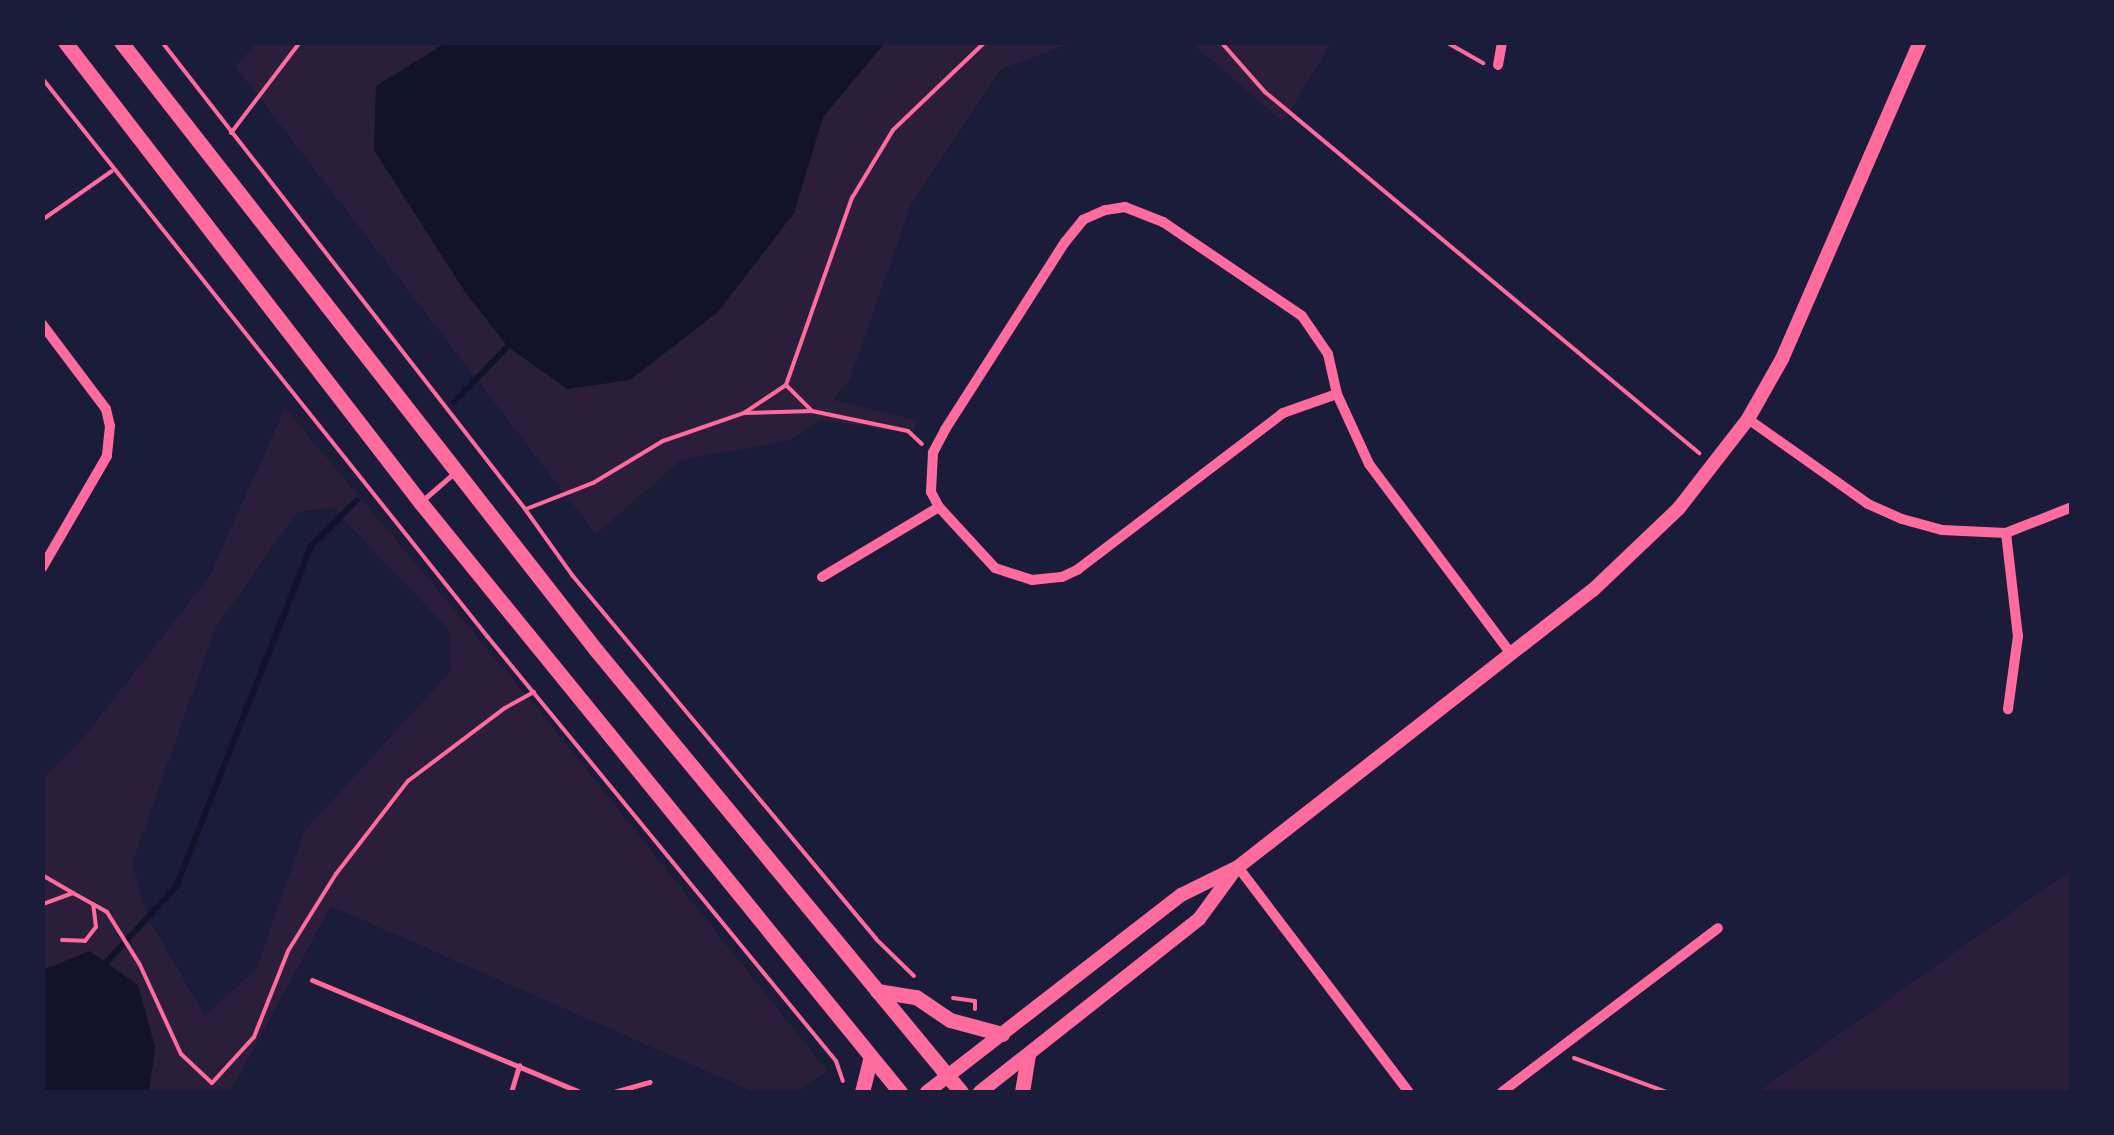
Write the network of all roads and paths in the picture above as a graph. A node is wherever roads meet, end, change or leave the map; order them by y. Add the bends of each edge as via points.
1 (64, 42) edge
2 (120, 42) edge
3 (162, 42) edge
4 (300, 42) edge
5 (985, 42) edge
6 (1446, 42) edge
7 (1502, 42) edge
8 (1920, 42) edge
9 (1225, 44) edge
10 (1498, 65) joint
11 (42, 78) edge
12 (231, 133) junction
13 (113, 170) junction
14 (42, 220) edge
15 (42, 324) edge
16 (786, 385) junction
17 (1337, 394) junction
18 (812, 412) junction
19 (744, 413) junction
20 (1748, 419) junction
21 (933, 453) junction
22 (1714, 465) junction
23 (455, 473) junction
24 (420, 502) junction
25 (939, 507) junction
26 (2072, 507) edge
27 (525, 509) junction
28 (2006, 533) junction
29 (42, 568) edge
30 (822, 578) dead end
31 (1511, 654) junction
32 (534, 692) junction
33 (2008, 709) dead end
34 (1238, 867) junction
35 (42, 875) edge
36 (74, 893) junction
37 (42, 904) edge
38 (93, 904) junction
39 (1718, 928) dead end
40 (62, 940) dead end
41 (916, 978) dead end
42 (312, 980) dead end
43 (877, 991) junction
44 (949, 996) dead end
45 (975, 1009) dead end
46 (1002, 1034) junction
47 (1555, 1051) junction
48 (1028, 1054) junction
49 (871, 1056) junction
50 (519, 1064) junction
51 (948, 1076) junction
52 (650, 1082) dead end
53 (212, 1083) junction
54 (212, 1092) edge
55 (512, 1092) edge
56 (580, 1092) edge
57 (614, 1092) edge
58 (841, 1092) edge
59 (862, 1092) edge
60 (900, 1092) edge
61 (928, 1092) edge
62 (961, 1092) edge
63 (980, 1092) edge
64 (1022, 1092) edge
65 (1410, 1092) edge
66 (1502, 1092) edge
67 (1668, 1092) edge

1 - 24 main road
2 - 23 main road
3 - 12 path
4 - 12 path
5 - 16 path via 893,130 852,198
6 - 10 path via 1474,62
7 - 10 street
8 - 20 street via 1782,359
9 - 22 path via 1265,92
11 - 13 path
12 - 27 path
13 - 14 path
13 - 32 path
15 - 29 street via 106,409 110,426 108,456
16 - 18 path
16 - 19 path
17 - 21 street via 1328,354 1302,316 1164,222 1125,207 1084,220 1065,242
17 - 25 street via 1283,413 1062,578 1032,580 995,568
17 - 31 street via 1369,464
18 - 19 path
18 - 21 path via 908,431
19 - 27 path via 663,440 594,483
20 - 22 street
20 - 28 street via 1885,512 1942,530
21 - 25 street via 929,475
22 - 31 street via 1644,543
23 - 24 lane
23 - 43 main road
24 - 49 main road
25 - 30 street
26 - 28 street
27 - 41 path via 689,720
28 - 33 street via 2018,636
31 - 34 street
32 - 53 path via 408,781 288,950 254,1037
32 - 58 path via 836,1061
34 - 46 street via 1181,895
34 - 48 street via 1199,919
34 - 65 street
35 - 36 path
36 - 37 path
36 - 38 path
38 - 40 path via 96,927 85,941
38 - 53 path via 107,912 140,965 181,1054
39 - 47 street
42 - 50 lane
43 - 46 main road via 916,997 950,1020
43 - 51 main road
44 - 45 path via 975,1001
46 - 51 street
47 - 66 street
47 - 67 path
48 - 63 street
48 - 64 main road
49 - 59 main road
49 - 60 main road
50 - 55 lane
50 - 56 lane
51 - 61 street
51 - 62 main road
52 - 57 lane
53 - 54 path

